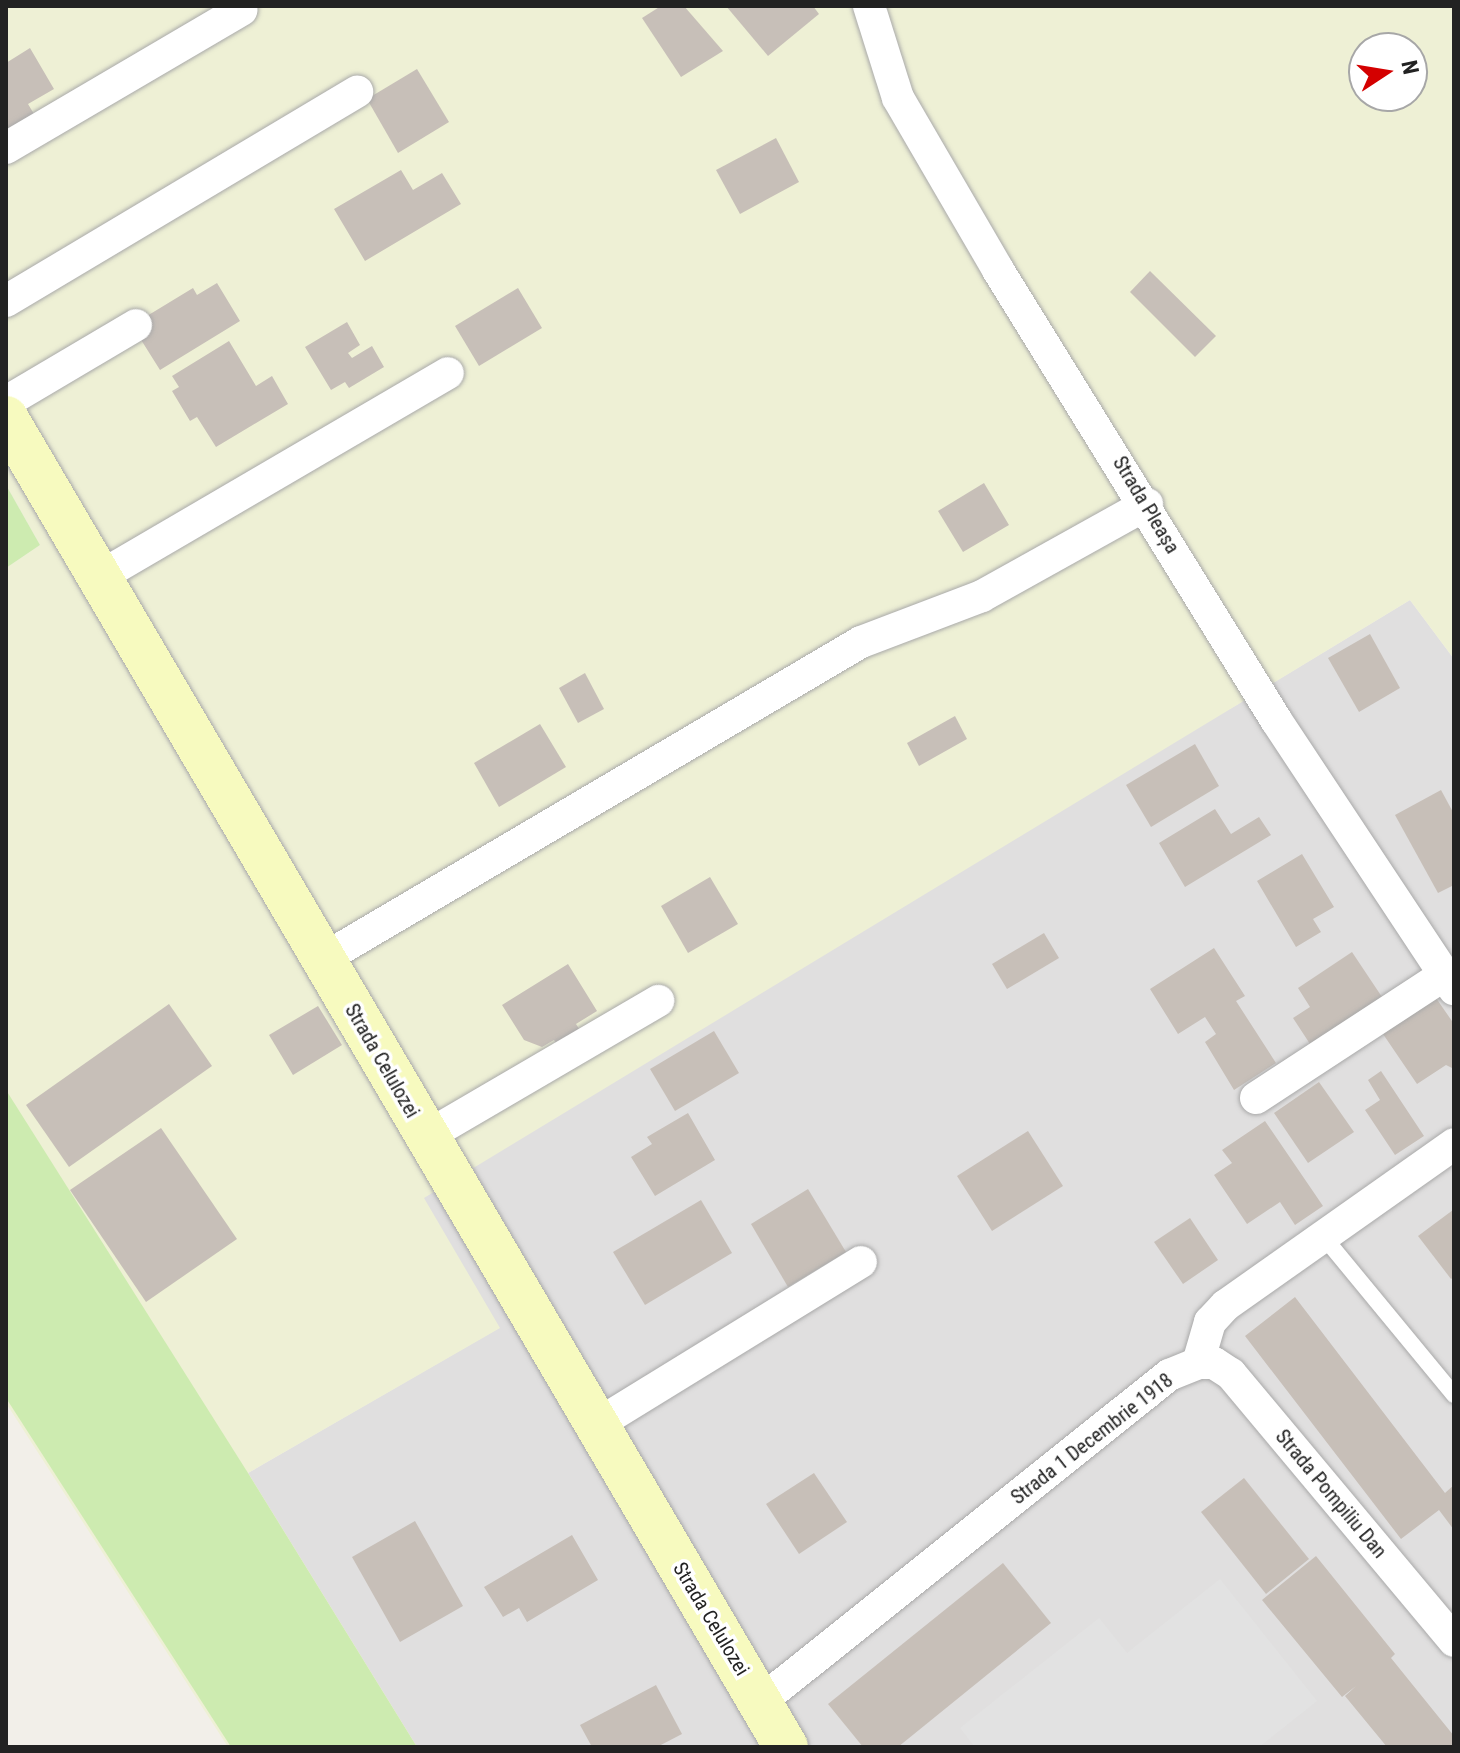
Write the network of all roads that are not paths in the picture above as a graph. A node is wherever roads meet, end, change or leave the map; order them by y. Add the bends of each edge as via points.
1 (869, 6) edge
2 (241, 10) dead end
3 (357, 92) dead end
4 (6, 148) edge
5 (6, 301) edge
6 (136, 325) dead end
7 (448, 373) dead end
8 (6, 402) edge
9 (6, 418) edge
10 (1147, 504) junction
11 (99, 577) junction
12 (323, 959) junction
13 (1449, 982) edge
14 (658, 1001) dead end
15 (1256, 1098) dead end
16 (427, 1136) junction
17 (1454, 1144) edge
18 (1323, 1236) junction
19 (861, 1262) dead end
20 (1198, 1363) junction
21 (1454, 1395) edge
22 (596, 1425) junction
23 (1452, 1636) edge
24 (760, 1702) junction
25 (786, 1747) edge

1 - 10 street, Strada Pleașa via 898,98 998,270
2 - 4 street
3 - 5 street
6 - 8 street
7 - 11 street
9 - 11 street, Strada Celulozei
10 - 12 street via 982,596 861,642
10 - 13 street, Strada Pleașa via 1284,732
11 - 12 street, Strada Celulozei
12 - 16 street, Strada Celulozei
13 - 15 street
14 - 16 street
16 - 22 street, Strada Celulozei
17 - 18 street
18 - 20 street via 1226,1305 1210,1322
18 - 21 lane
19 - 22 street
20 - 23 street, Strada Pompiliu Dan via 1214,1363 1231,1374
20 - 24 street, Strada 1 Decembrie 1918 via 1169,1375
22 - 24 street, Strada Celulozei
24 - 25 street

